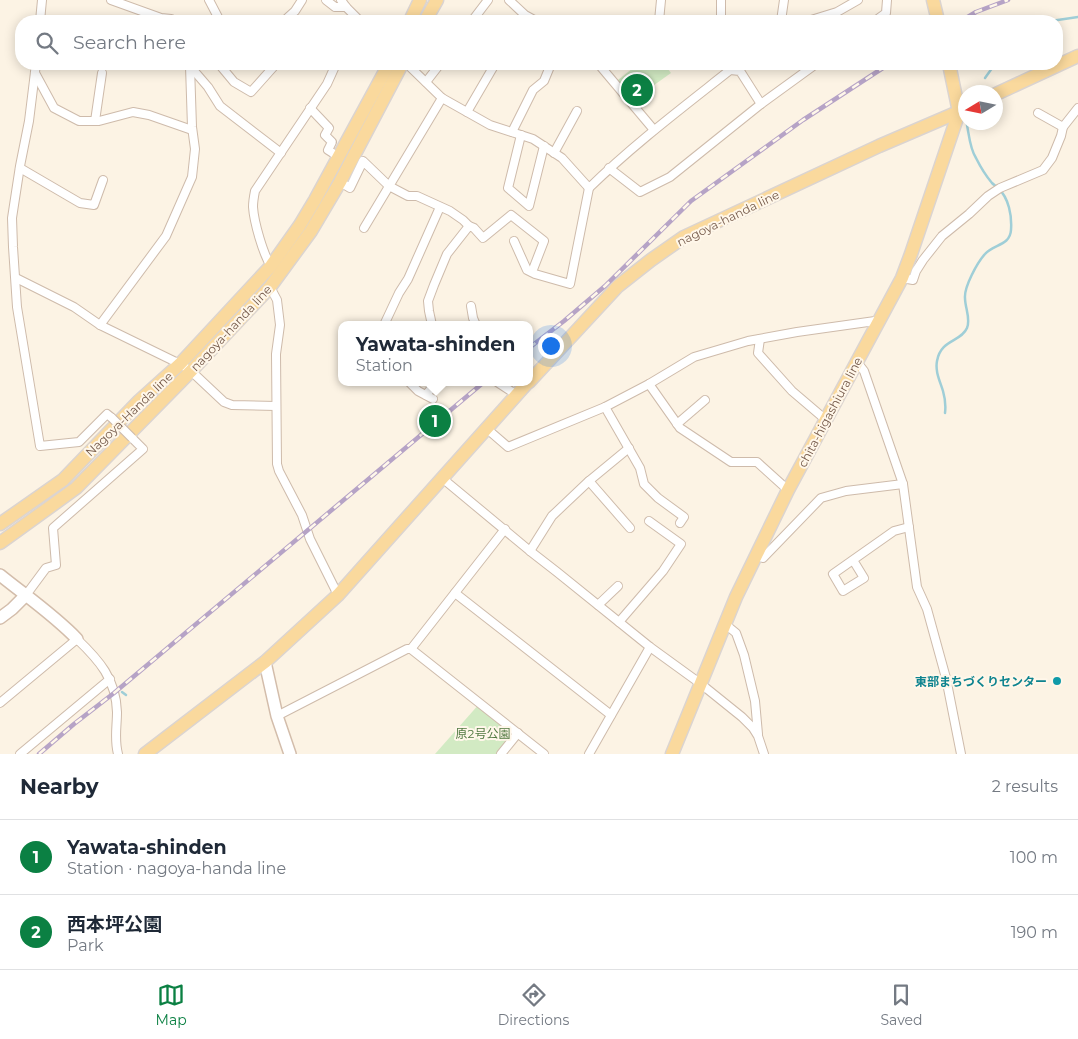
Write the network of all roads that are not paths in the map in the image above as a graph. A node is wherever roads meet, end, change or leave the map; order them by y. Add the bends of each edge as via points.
1 (42, 0) edge
2 (111, 0) edge
3 (208, 0) edge
4 (302, 0) edge
5 (326, 0) edge
6 (420, 0) edge
7 (437, 0) edge
8 (488, 0) edge
9 (508, 0) edge
10 (661, 0) edge
11 (721, 0) edge
12 (784, 0) edge
13 (858, 0) edge
14 (887, 0) edge
15 (932, 0) edge
16 (344, 4) edge
17 (41, 15) edge
18 (153, 15) edge
19 (217, 15) edge
20 (291, 15) edge
21 (352, 15) edge
22 (413, 15) edge
23 (428, 15) edge
24 (477, 15) edge
25 (520, 15) edge
26 (660, 15) edge
27 (722, 15) edge
28 (782, 15) edge
29 (827, 15) edge
30 (883, 15) edge
31 (936, 15) edge
32 (1078, 56) edge
33 (1063, 63) edge
34 (35, 70) edge
35 (189, 70) edge
36 (193, 70) edge
37 (224, 70) edge
38 (271, 70) edge
39 (333, 70) edge
40 (386, 70) edge
41 (399, 70) edge
42 (413, 70) edge
43 (435, 70) edge
44 (492, 70) edge
45 (549, 70) edge
46 (604, 70) edge
47 (808, 70) edge
48 (950, 70) edge
49 (1048, 70) edge
50 (35, 73) junction
51 (102, 74) dead end
52 (426, 82) junction
53 (1003, 91) edge
54 (958, 97) edge
55 (442, 98) junction
56 (761, 104) junction
57 (310, 108) junction
58 (1078, 108) edge
59 (577, 111) dead end
60 (467, 112) junction
61 (958, 112) edge
62 (1038, 113) dead end
63 (95, 121) junction
64 (958, 121) edge
65 (1063, 128) junction
66 (192, 130) junction
67 (654, 130) junction
68 (512, 132) junction
69 (521, 135) junction
70 (544, 146) junction
71 (281, 152) junction
72 (554, 153) junction
73 (339, 157) junction
74 (20, 168) junction
75 (610, 168) junction
76 (102, 180) dead end
77 (340, 182) junction
78 (389, 186) junction
79 (589, 188) junction
80 (440, 207) junction
81 (469, 226) junction
82 (364, 228) dead end
83 (514, 241) dead end
84 (270, 266) junction
85 (532, 272) junction
86 (16, 278) junction
87 (902, 278) junction
88 (270, 287) junction
89 (471, 306) dead end
90 (386, 321) edge
91 (431, 321) edge
92 (474, 321) edge
93 (878, 323) junction
94 (100, 325) junction
95 (760, 339) junction
96 (857, 362) junction
97 (186, 368) junction
98 (533, 377) edge
99 (649, 384) junction
100 (413, 386) edge
101 (434, 386) edge
102 (504, 386) edge
103 (525, 386) edge
104 (517, 395) junction
105 (705, 400) dead end
106 (276, 406) junction
107 (605, 407) junction
108 (826, 420) junction
109 (677, 424) junction
110 (486, 428) junction
111 (629, 448) junction
112 (442, 478) junction
113 (589, 481) junction
114 (903, 484) junction
115 (788, 490) junction
116 (649, 520) dead end
117 (680, 523) dead end
118 (0, 524) edge
119 (909, 527) junction
120 (630, 528) dead end
121 (505, 530) junction
122 (0, 543) edge
123 (530, 551) junction
124 (756, 556) junction
125 (853, 560) dead end
126 (0, 575) edge
127 (618, 586) dead end
128 (455, 593) junction
129 (26, 595) junction
130 (338, 595) junction
131 (598, 606) junction
132 (0, 618) edge
133 (619, 622) junction
134 (725, 624) junction
135 (77, 639) junction
136 (650, 647) junction
137 (411, 649) junction
138 (266, 662) junction
139 (110, 679) junction
140 (701, 684) junction
141 (0, 704) edge
142 (611, 715) junction
143 (277, 716) junction
144 (518, 733) junction
145 (758, 736) junction
146 (20, 754) edge
147 (118, 754) edge
148 (145, 754) edge
149 (290, 754) edge
150 (501, 754) edge
151 (544, 754) edge
152 (589, 754) edge
153 (672, 754) edge
154 (764, 754) edge
155 (961, 754) edge

1 - 17 street
2 - 18 street
3 - 19 street
4 - 20 street
5 - 16 street via 335,7
6 - 22 main road
7 - 23 main road
8 - 24 street
9 - 25 street
10 - 26 street
11 - 27 street
12 - 28 street
13 - 29 street
14 - 30 street
15 - 31 main road
16 - 21 street
32 - 33 main road
34 - 50 street
35 - 66 street
36 - 71 street via 220,106
37 - 38 street via 234,82 251,92
39 - 57 street
40 - 73 main road, Nagoya-Handa line
41 - 77 main road, nagoya-handa line
42 - 52 street
43 - 52 street
44 - 60 street
45 - 68 street via 544,81 533,90
46 - 67 street
47 - 56 street
48 - 54 main road
49 - 53 main road
50 - 63 street via 54,108 79,120
50 - 74 street
51 - 63 street
52 - 55 street
55 - 60 street
55 - 78 street
56 - 67 street via 740,72 730,70
56 - 75 street via 670,177 640,192
57 - 71 street
57 - 73 street via 329,128 325,135 332,142 328,150
58 - 65 street
59 - 72 street
60 - 68 street via 490,126
61 - 98 main road, nagoya-handa line via 684,237 618,286
62 - 65 street
63 - 66 street via 133,112 149,114
64 - 87 main road, chita-higashiura line
65 - 87 street via 1052,158 1043,170 988,196 942,236 923,260 913,280
66 - 94 street via 192,176 166,236
67 - 75 street
68 - 69 street
69 - 70 street
69 - 70 street via 508,188 529,206
70 - 72 street
71 - 84 street via 255,191 253,205
72 - 79 street
73 - 84 main road, Nagoya-Handa line via 300,225
74 - 76 street via 80,203 94,205
74 - 86 street via 12,218
75 - 79 street
77 - 78 street via 350,188 363,161
77 - 88 main road, nagoya-handa line via 311,231
78 - 80 street
78 - 82 street
79 - 85 street via 570,284
80 - 81 street
80 - 90 street
81 - 85 street via 483,238 510,214 544,241
81 - 91 street via 447,254 434,285 428,301
83 - 85 street via 527,270
84 - 97 main road, Nagoya-Handa line
86 - 94 street via 74,307
86 - 129 street, bridge via 17,307 40,446 79,442 107,414 143,449 53,528 56,564 46,568
87 - 93 main road, chita-higashiura line
88 - 97 main road, nagoya-handa line
88 - 106 street via 277,300 280,325 276,354
89 - 92 street
93 - 95 street
93 - 96 main road, chita-higashiura line
94 - 97 street
95 - 99 street via 694,357
95 - 108 street via 758,353 792,391
96 - 108 main road, chita-higashiura line
96 - 114 street via 864,371
97 - 106 street via 224,402
97 - 118 main road, Nagoya-Handa line via 139,401 63,480
97 - 122 main road, nagoya-handa line via 76,488
99 - 107 street
99 - 109 street
100 - 101 street via 430,397
102 - 104 street
103 - 104 main road, nagoya-handa line
104 - 110 main road, nagoya-handa line
105 - 109 street
106 - 130 street via 276,457 280,471
107 - 110 street via 508,447
107 - 111 street
108 - 115 main road, chita-higashiura line
109 - 115 street via 731,462 758,462
110 - 112 main road, nagoya-handa line
111 - 113 street
111 - 117 street via 644,484 684,517
112 - 121 street
112 - 130 main road, nagoya-handa line
113 - 120 street
113 - 123 street via 552,516
114 - 119 street
114 - 124 street via 846,490 821,498 762,558
115 - 124 main road, chita-higashiura line
116 - 133 street via 681,544 663,571
119 - 125 street via 894,532
119 - 155 street via 917,587 927,609 946,678
121 - 123 street
121 - 128 street
123 - 131 street
124 - 134 main road, chita-higashiura line
126 - 129 street
127 - 131 street
128 - 137 street
128 - 142 street
129 - 132 street
129 - 135 street
130 - 138 main road, nagoya-handa line
131 - 133 street
133 - 136 street
134 - 140 main road, chita-higashiura line
134 - 145 street via 736,633 744,655 755,701
135 - 139 street
135 - 141 street
136 - 140 street
136 - 142 street
137 - 143 street
137 - 144 street
138 - 143 street
138 - 148 main road, nagoya-handa line
139 - 146 street
139 - 147 street via 117,708 115,734
140 - 145 street via 742,717
140 - 153 main road, chita-higashiura line
142 - 152 street
143 - 149 street
144 - 150 street
144 - 151 street
145 - 154 street

